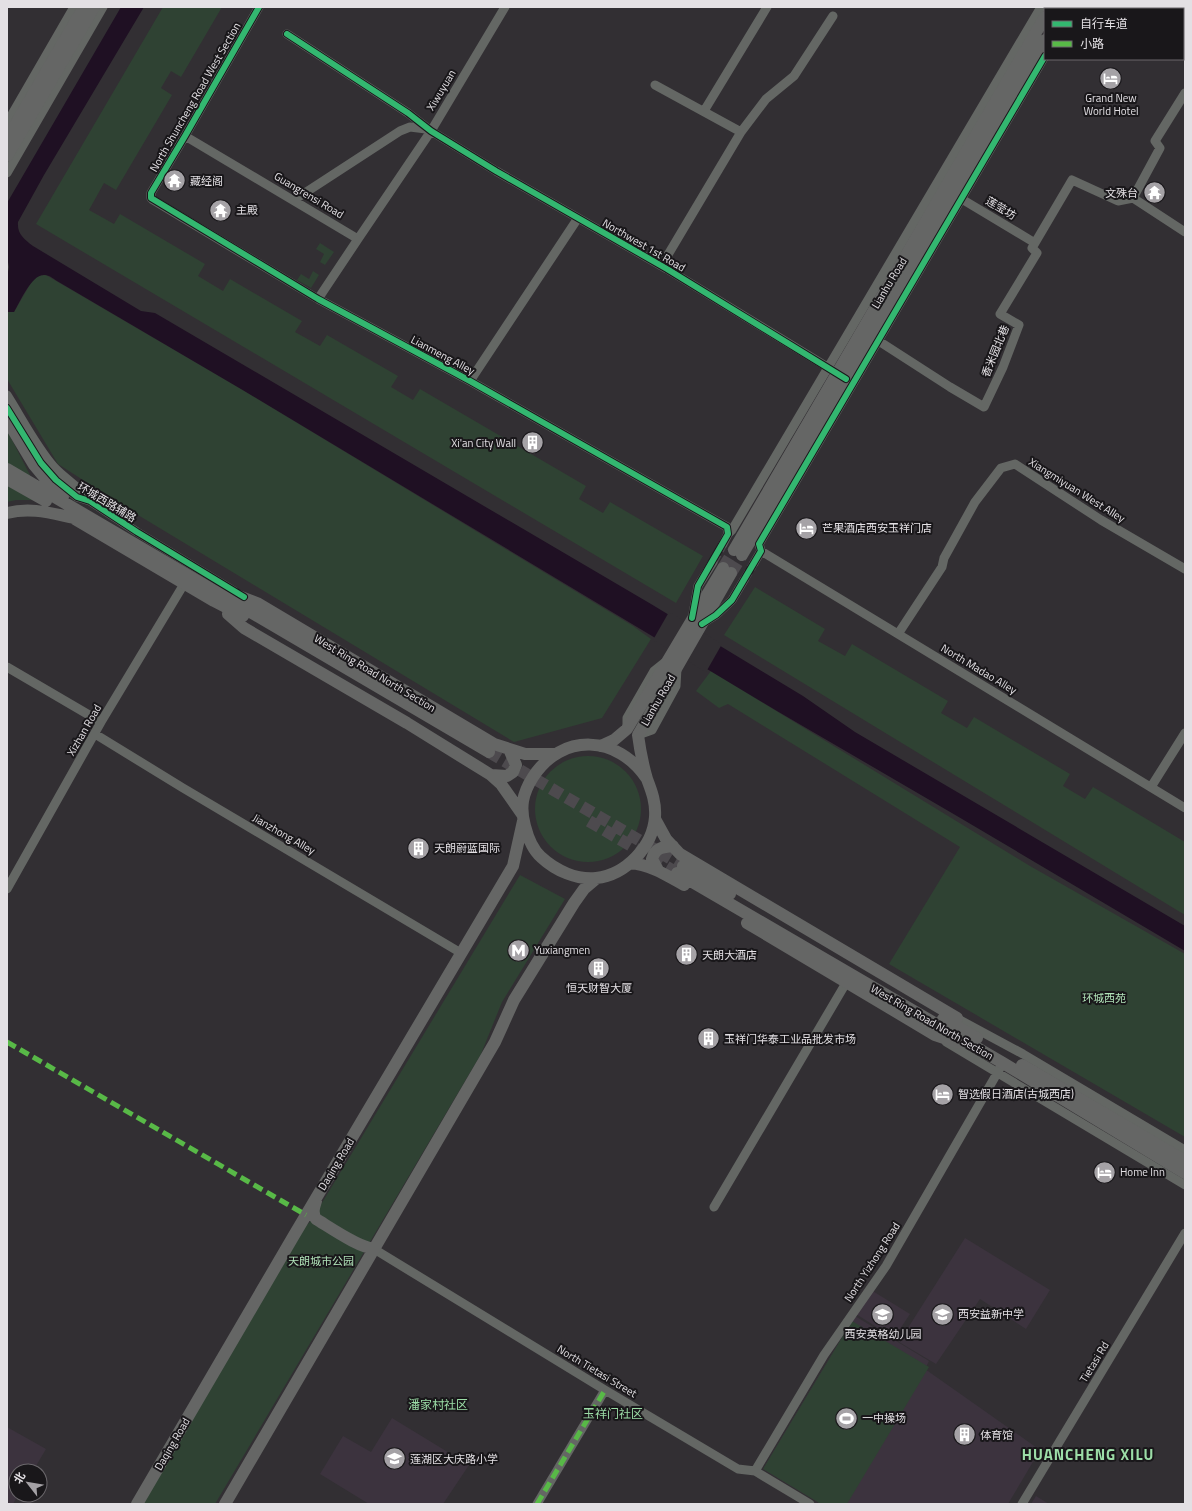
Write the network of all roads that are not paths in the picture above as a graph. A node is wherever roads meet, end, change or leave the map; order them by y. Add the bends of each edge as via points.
1 (74, 7) edge
2 (84, 7) edge
3 (94, 7) edge
4 (103, 7) edge
5 (259, 7) edge
6 (505, 7) edge
7 (767, 7) edge
8 (1041, 7) edge
9 (833, 16) dead end
10 (1044, 19) edge
11 (287, 34) dead end
12 (1044, 42) edge
13 (1044, 58) edge
14 (655, 85) dead end
15 (1185, 93) edge
16 (704, 111) junction
17 (8, 131) edge
18 (431, 131) junction
19 (741, 132) junction
20 (185, 136) junction
21 (26, 140) junction
22 (8, 154) edge
23 (7, 173) edge
24 (957, 197) junction
25 (151, 198) joint
26 (1133, 198) junction
27 (294, 200) junction
28 (578, 218) junction
29 (1185, 232) edge
30 (358, 239) junction
31 (1035, 243) junction
32 (666, 269) junction
33 (318, 299) junction
34 (875, 338) junction
35 (837, 373) junction
36 (470, 381) junction
37 (7, 395) edge
38 (7, 408) edge
39 (7, 420) edge
40 (7, 469) edge
41 (7, 479) edge
42 (90, 500) junction
43 (7, 513) edge
44 (75, 514) junction
45 (102, 524) junction
46 (126, 525) junction
47 (728, 531) junction
48 (723, 544) tunnel mouth
49 (761, 551) junction
50 (738, 553) tunnel mouth
51 (712, 562) tunnel mouth
52 (754, 563) tunnel mouth
53 (1185, 569) edge
54 (727, 571) tunnel mouth
55 (744, 580) tunnel mouth
56 (197, 581) junction
57 (184, 584) junction
58 (244, 597) junction
59 (214, 601) junction
60 (697, 621) junction
61 (898, 634) junction
62 (672, 664) junction
63 (7, 667) edge
64 (101, 722) junction
65 (630, 724) junction
66 (641, 730) junction
67 (1185, 733) edge
68 (95, 734) junction
69 (601, 746) junction
70 (509, 749) junction
71 (555, 754) junction
72 (491, 775) junction
73 (647, 779) junction
74 (1151, 787) junction
75 (1185, 808) edge
76 (523, 817) junction
77 (655, 819) junction
78 (673, 846) junction
79 (630, 863) junction
80 (658, 870) junction
81 (680, 870) tunnel mouth
82 (597, 878) junction
83 (7, 889) edge
84 (461, 953) junction
85 (846, 983) junction
86 (958, 1019) junction
87 (935, 1036) junction
88 (981, 1045) junction
89 (1000, 1068) junction
90 (1185, 1150) edge
91 (1185, 1161) edge
92 (1185, 1173) edge
93 (1185, 1185) edge
94 (317, 1196) junction
95 (714, 1207) dead end
96 (299, 1227) junction
97 (1185, 1233) edge
98 (374, 1249) junction
99 (367, 1261) junction
100 (605, 1390) junction
101 (755, 1471) junction
102 (137, 1504) edge
103 (225, 1504) edge
104 (538, 1504) edge
105 (810, 1504) edge
106 (1022, 1504) edge

1 - 17 street
2 - 17 main road
3 - 22 main road
4 - 21 street
5 - 20 street, North Shuncheng Road West Section
6 - 18 street, Xiwuyuan
7 - 16 street
8 - 35 street
9 - 19 street via 794,76 766,98
10 - 35 main road, Lianhu Road
11 - 18 street via 408,113
12 - 24 main road, Lianhu Road
13 - 24 street
14 - 16 street
15 - 26 street via 1155,141 1160,148
16 - 19 street
18 - 27 street via 410,127 400,131
18 - 28 street, Northwest 1st Road
18 - 30 street, Xiwuyuan
19 - 32 street via 666,258
20 - 25 street, North Shuncheng Road West Section via 151,193
20 - 27 street, Guangrensi Road
21 - 22 street
21 - 23 street
24 - 31 street, 莲莹坊
24 - 34 main road, Lianhu Road
25 - 33 street, Lianmeng Alley
26 - 29 street
26 - 31 street, 香米园北巷 via 1118,201 1072,180
27 - 30 street, Guangrensi Road
28 - 32 street, Northwest 1st Road
28 - 36 street
30 - 33 street
31 - 34 street, 香米园北巷 via 1032,248 1037,252 1000,314 1019,325 984,407 950,388
32 - 35 street, Northwest 1st Road
33 - 36 street, Lianmeng Alley
34 - 35 main road, Lianhu Road
34 - 49 street via 759,544
35 - 47 street via 732,530
35 - 50 main road, Lianhu Road
36 - 47 street, Lianmeng Alley
37 - 42 street via 53,466
38 - 42 street, 环城西路辅路 via 41,463 77,497
39 - 44 main road via 34,465
40 - 44 main road
41 - 44 main road
42 - 46 street, 环城西路辅路
43 - 44 main road via 21,510
44 - 45 main road, West Ring Road North Section
44 - 57 main road, West Ring Road North Section
45 - 46 street
45 - 56 main road, West Ring Road North Section
46 - 58 street, 环城西路辅路
47 - 48 street
49 - 52 street
49 - 61 street, North Madao Alley
51 - 60 street via 698,586
53 - 61 street, Xiangmiyuan West Alley via 1101,520 1015,464 1001,468 976,502 944,558 942,567
54 - 60 main road
55 - 60 street via 732,600 716,615
56 - 58 main road, West Ring Road North Section
56 - 59 main road, West Ring Road North Section via 487,756
57 - 59 main road, West Ring Road North Section
57 - 64 street, Xizhan Road
58 - 70 main road, West Ring Road North Section via 494,744
59 - 72 main road, West Ring Road North Section via 244,628
60 - 62 main road
61 - 74 street, North Madao Alley
62 - 65 main road, Lianhu Road
62 - 66 main road, Lianhu Road
63 - 64 street
64 - 68 street, Xizhan Road
65 - 66 main road
65 - 69 main road via 614,740
66 - 73 main road, Lianhu Road via 641,755
67 - 74 street
68 - 83 street, Xizhan Road
68 - 84 street, Jianzhong Alley
69 - 71 main road via 577,746
69 - 73 main road via 632,760
70 - 71 main road, West Ring Road North Section via 525,754
70 - 72 main road via 516,765 513,772 507,776
71 - 76 main road via 539,767 528,784 524,797
72 - 76 main road, West Ring Road North Section via 501,784
73 - 77 main road via 653,791
74 - 75 street, North Madao Alley
76 - 82 main road via 528,839 535,850 553,867 568,874
76 - 84 main road, Daqing Road via 513,866
77 - 78 main road
77 - 79 main road via 651,836 642,851
78 - 80 main road via 658,848 654,853 652,859
78 - 86 main road via 680,854
79 - 80 main road via 643,864
79 - 82 main road via 620,870
80 - 85 main road
81 - 88 main road, West Ring Road North Section
82 - 98 main road via 584,889 574,903 514,1000 495,1042
84 - 94 main road, Daqing Road
85 - 87 main road
85 - 95 street
86 - 88 main road
86 - 90 street via 1023,1054
87 - 88 main road
87 - 89 street
88 - 89 main road, West Ring Road North Section
88 - 91 main road, West Ring Road North Section
89 - 92 main road, West Ring Road North Section
89 - 93 street
89 - 101 street, North Yizhong Road via 886,1266 824,1355
94 - 96 main road, Daqing Road
94 - 98 main road via 314,1209 316,1219 361,1246
96 - 99 main road via 309,1223 366,1257
96 - 102 main road, Daqing Road
97 - 106 street, Tietasi Rd
98 - 99 main road
98 - 100 street, North Tietasi Street
99 - 103 main road
100 - 101 street, North Tietasi Street via 738,1469
100 - 104 street
101 - 105 street, North Tietasi Street

